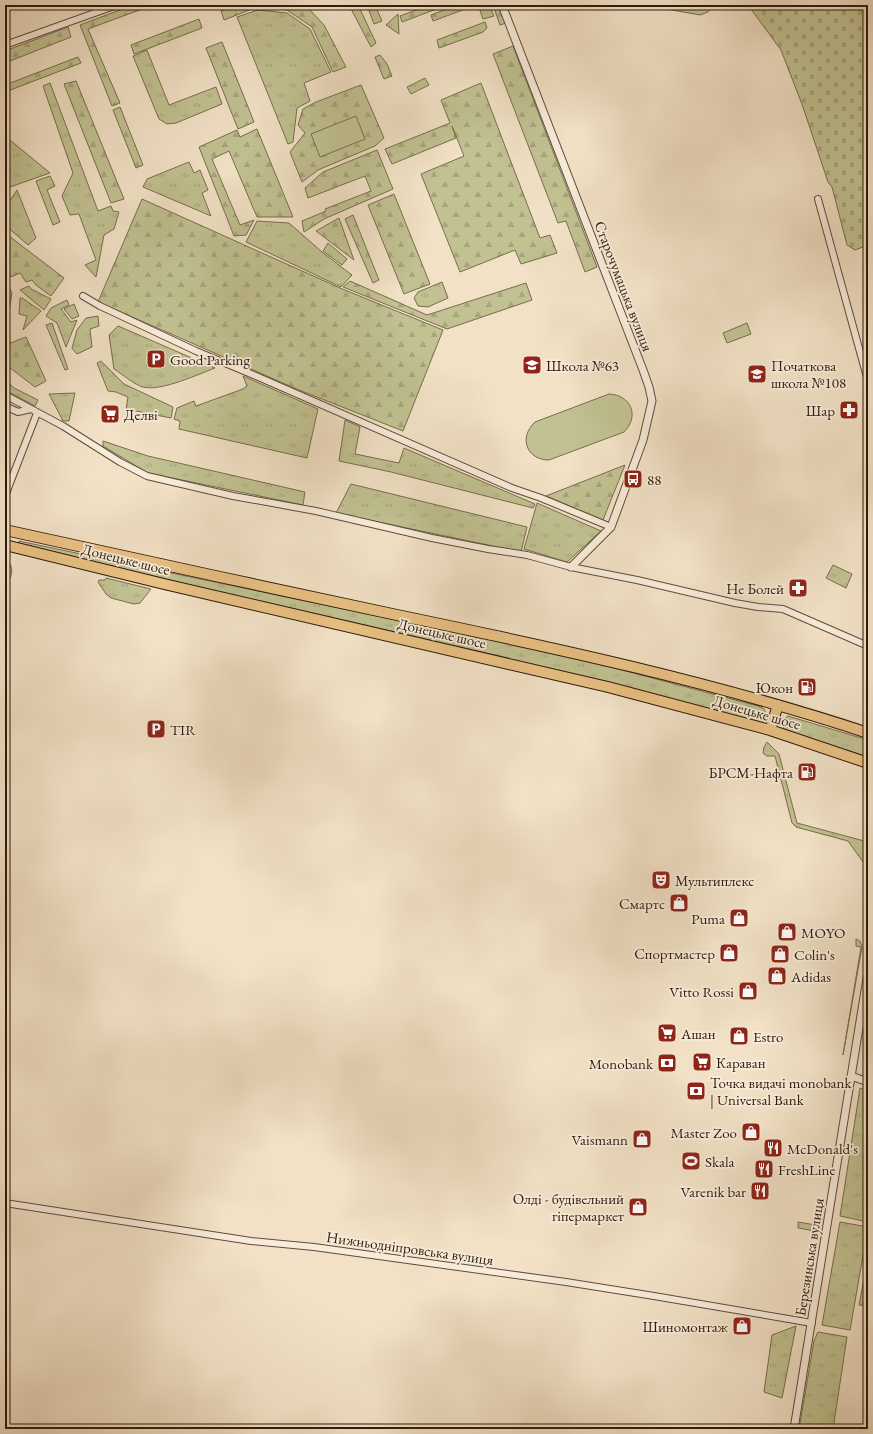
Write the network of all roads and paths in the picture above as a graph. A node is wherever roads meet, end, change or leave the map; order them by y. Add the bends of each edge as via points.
1 (117, 5) edge
2 (502, 5) edge
3 (5, 45) edge
4 (818, 199) dead end
5 (83, 296) dead end
6 (868, 381) edge
7 (5, 394) edge
8 (5, 406) edge
9 (31, 409) junction
10 (37, 413) junction
11 (5, 496) edge
12 (611, 527) junction
13 (5, 530) edge
14 (5, 545) edge
15 (571, 567) junction
16 (868, 646) edge
17 (778, 705) junction
18 (770, 730) junction
19 (868, 734) edge
20 (868, 763) edge
21 (868, 972) edge
22 (851, 1076) junction
23 (868, 1082) edge
24 (5, 1203) edge
25 (812, 1323) junction
26 (794, 1429) edge

1 - 3 street
2 - 12 street, Старочумацька вулиця via 649,387 652,401 643,440
4 - 6 street
5 - 12 street via 196,351 512,488
7 - 9 street
8 - 9 street via 18,412
9 - 10 street
10 - 11 street
10 - 15 street via 147,476 234,496 323,512 488,550 527,555
12 - 15 street, Старочумацька вулиця
13 - 17 highway, Донецьке шосе via 536,644 684,679
14 - 18 highway, Донецьке шосе via 531,668
15 - 16 street via 736,603 783,609
17 - 18 highway
17 - 19 highway, Донецьке шосе
18 - 20 highway, Донецьке шосе
21 - 22 street, Березинська вулиця
22 - 23 street
22 - 25 street, Березинська вулиця
24 - 25 street, Нижньодніпровська вулиця via 251,1241 314,1247 566,1282
25 - 26 street, Березинська вулиця

